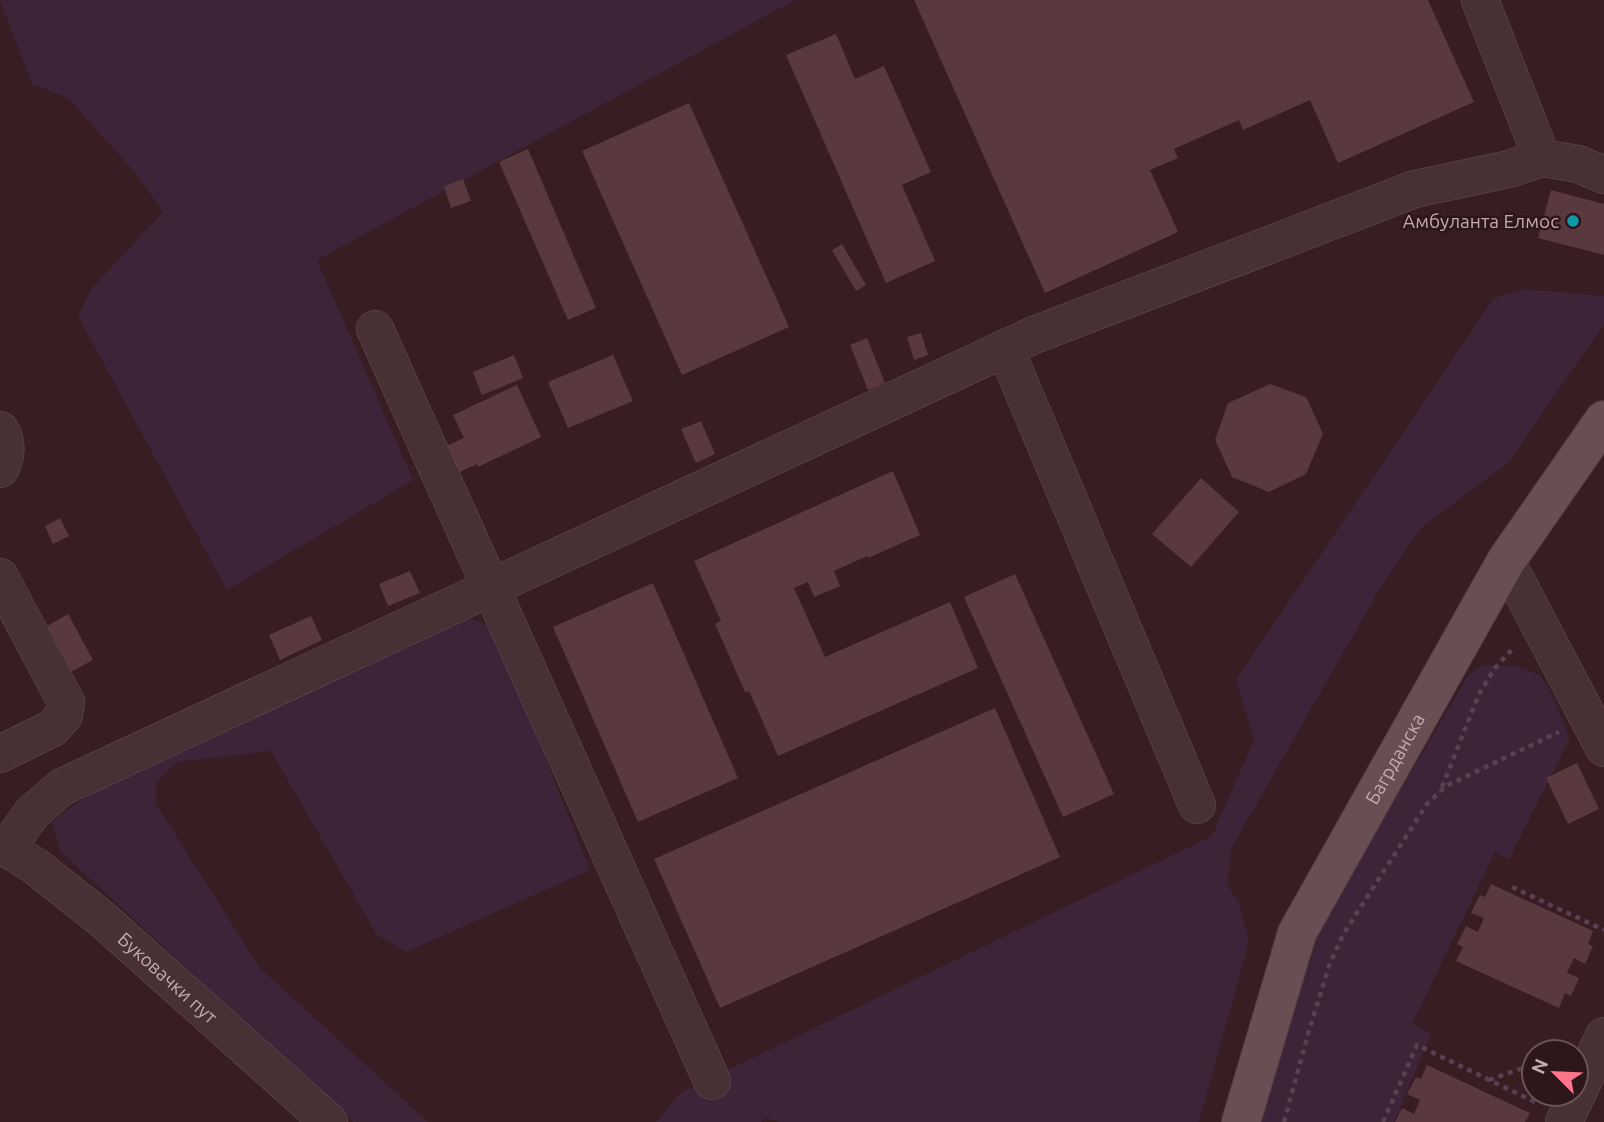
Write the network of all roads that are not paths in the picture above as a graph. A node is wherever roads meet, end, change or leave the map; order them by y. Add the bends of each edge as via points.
1 (1480, 0) edge
2 (1542, 158) junction
3 (1604, 175) edge
4 (375, 329) dead end
5 (1005, 348) junction
6 (1604, 420) edge
7 (0, 430) edge
8 (0, 468) edge
9 (1506, 561) junction
10 (0, 577) edge
11 (490, 588) junction
12 (1596, 733) edge
13 (0, 754) edge
14 (1197, 805) dead end
15 (3, 846) edge
16 (1604, 1036) edge
17 (712, 1081) dead end
18 (1565, 1120) edge
19 (329, 1122) edge
20 (1241, 1122) edge

1 - 2 street
2 - 3 street via 1578,164
2 - 5 street via 1415,189
4 - 11 street
5 - 11 street
5 - 14 street
6 - 9 main road, Багрданска
7 - 8 street via 5,458
9 - 12 street
9 - 20 main road, Багрданска via 1297,933
10 - 13 street via 66,702 64,715 53,728
11 - 15 street via 62,787
11 - 17 street
15 - 19 street, Буковачки пут via 102,919
16 - 18 street

